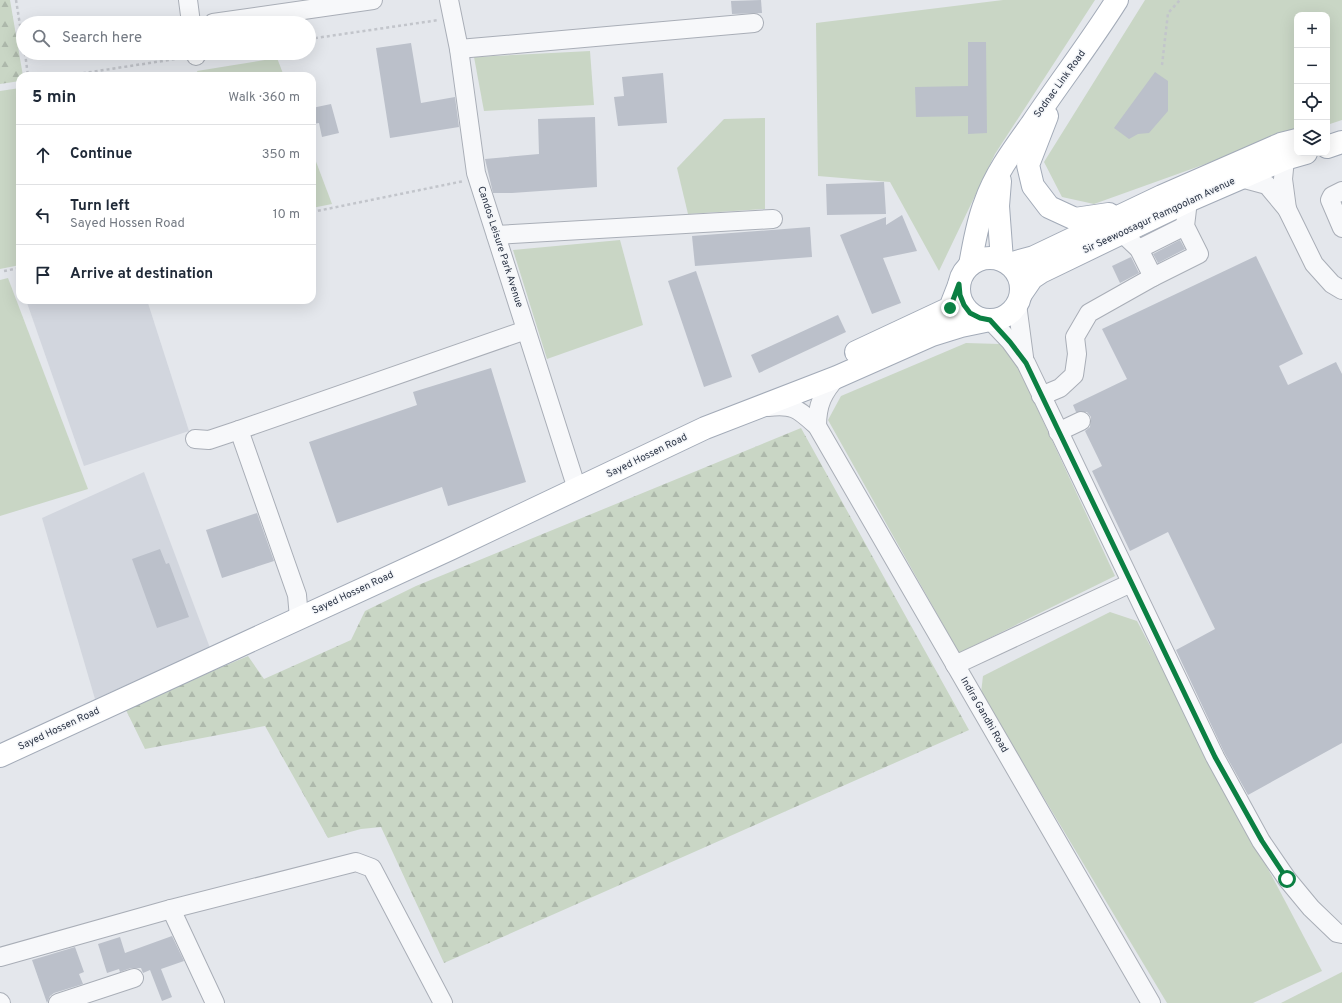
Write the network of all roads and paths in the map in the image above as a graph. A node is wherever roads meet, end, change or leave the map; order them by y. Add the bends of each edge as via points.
1 (16, 0) edge
2 (188, 0) edge
3 (373, 0) edge
4 (449, 0) edge
5 (1117, 0) edge
6 (1180, 0) edge
7 (19, 16) edge
8 (191, 16) edge
9 (262, 16) edge
10 (453, 18) junction
11 (754, 23) dead end
12 (316, 38) edge
13 (459, 48) junction
14 (26, 60) edge
15 (160, 60) edge
16 (1162, 65) dead end
17 (27, 72) edge
18 (89, 72) edge
19 (1059, 83) junction
20 (1342, 128) edge
21 (1330, 131) edge
22 (1294, 141) edge
23 (1342, 142) edge
24 (1330, 146) edge
25 (1296, 156) edge
26 (1285, 159) junction
27 (1002, 166) junction
28 (478, 177) junction
29 (1241, 178) junction
30 (1342, 191) edge
31 (1162, 196) junction
32 (1188, 201) junction
33 (1287, 209) junction
34 (316, 211) edge
35 (773, 219) dead end
36 (1186, 226) junction
37 (1342, 228) edge
38 (1121, 232) junction
39 (496, 235) junction
40 (1139, 249) junction
41 (1006, 262) junction
42 (970, 265) junction
43 (16, 269) edge
44 (4, 271) dead end
45 (1153, 277) junction
46 (959, 284) junction
47 (1342, 290) edge
48 (1019, 299) junction
49 (990, 320) junction
50 (526, 330) junction
51 (1026, 363) junction
52 (837, 377) junction
53 (1041, 396) junction
54 (752, 409) junction
55 (1081, 421) dead end
56 (714, 424) junction
57 (817, 426) junction
58 (239, 430) junction
59 (1058, 432) junction
60 (195, 439) dead end
61 (577, 489) junction
62 (1131, 583) junction
63 (299, 618) junction
64 (955, 665) junction
65 (0, 756) edge
66 (171, 909) junction
67 (1342, 934) edge
68 (0, 957) edge
69 (134, 978) dead end
70 (58, 1003) edge
71 (215, 1003) edge
72 (443, 1003) edge
73 (1151, 1003) edge

1 - 7 path
2 - 8 street
3 - 9 street
4 - 10 street, Candos Leisure Park Avenue
5 - 19 main road, Sodnac Link Road via 1089,45
6 - 16 path via 1168,13
10 - 12 path
10 - 13 street, Candos Leisure Park Avenue
11 - 13 street
13 - 28 street, Candos Leisure Park Avenue
14 - 17 path
15 - 18 path
19 - 27 main road, Sodnac Link Road
19 - 31 main road via 1028,165 1033,186 1049,207 1074,219 1103,216
20 - 21 main road
22 - 31 main road, Sir Seewoosagur Ramgoolam Avenue via 1280,144
23 - 24 main road
25 - 26 main road, Sir Seewoosagur Ramgoolam Avenue
26 - 29 main road, Sir Seewoosagur Ramgoolam Avenue
26 - 33 street via 1283,179
27 - 41 main road, Sodnac Link Road via 998,206
27 - 42 main road, Sodnac Link Road via 985,203
28 - 34 path
28 - 39 street, Candos Leisure Park Avenue
29 - 32 main road, Sir Seewoosagur Ramgoolam Avenue
29 - 33 street via 1267,185
30 - 37 street via 1330,200
31 - 41 main road, Sir Seewoosagur Ramgoolam Avenue via 1034,257
32 - 36 street
32 - 38 main road, Sir Seewoosagur Ramgoolam Avenue
33 - 47 street via 1314,264 1332,284
35 - 39 street
36 - 40 street
36 - 45 street via 1199,254
38 - 40 street
38 - 48 main road, Sir Seewoosagur Ramgoolam Avenue via 1041,272 1032,278
39 - 50 street, Candos Leisure Park Avenue
40 - 45 street
41 - 42 main road via 991,258 980,259
41 - 48 main road via 1019,277
42 - 46 main road
43 - 44 path
45 - 53 street via 1089,313 1075,337 1077,354 1074,375 1060,388
46 - 49 main road via 962,300 970,313
46 - 56 main road, Sayed Hossen Road via 950,308 832,363
48 - 49 main road via 1006,315
48 - 51 street
49 - 51 street
49 - 52 main road, Sayed Hossen Road via 932,335
50 - 58 street
50 - 61 street, Candos Leisure Park Avenue
51 - 53 street
52 - 54 main road, Sayed Hossen Road
52 - 57 street via 820,400
53 - 59 street
54 - 56 main road, Sayed Hossen Road
54 - 57 street, Indira Gandhi Road via 791,406
55 - 59 street
56 - 61 main road, Sayed Hossen Road
57 - 64 street, Indira Gandhi Road
58 - 60 street via 210,440
58 - 63 street via 297,595
59 - 62 street
61 - 63 main road, Sayed Hossen Road
62 - 64 street
62 - 67 street via 1215,757 1262,841 1287,879 1311,908 1337,933
63 - 65 main road, Sayed Hossen Road
64 - 73 street, Indira Gandhi Road
66 - 68 street
66 - 71 street
66 - 72 street via 343,864 356,862 366,865 372,868
69 - 70 street

